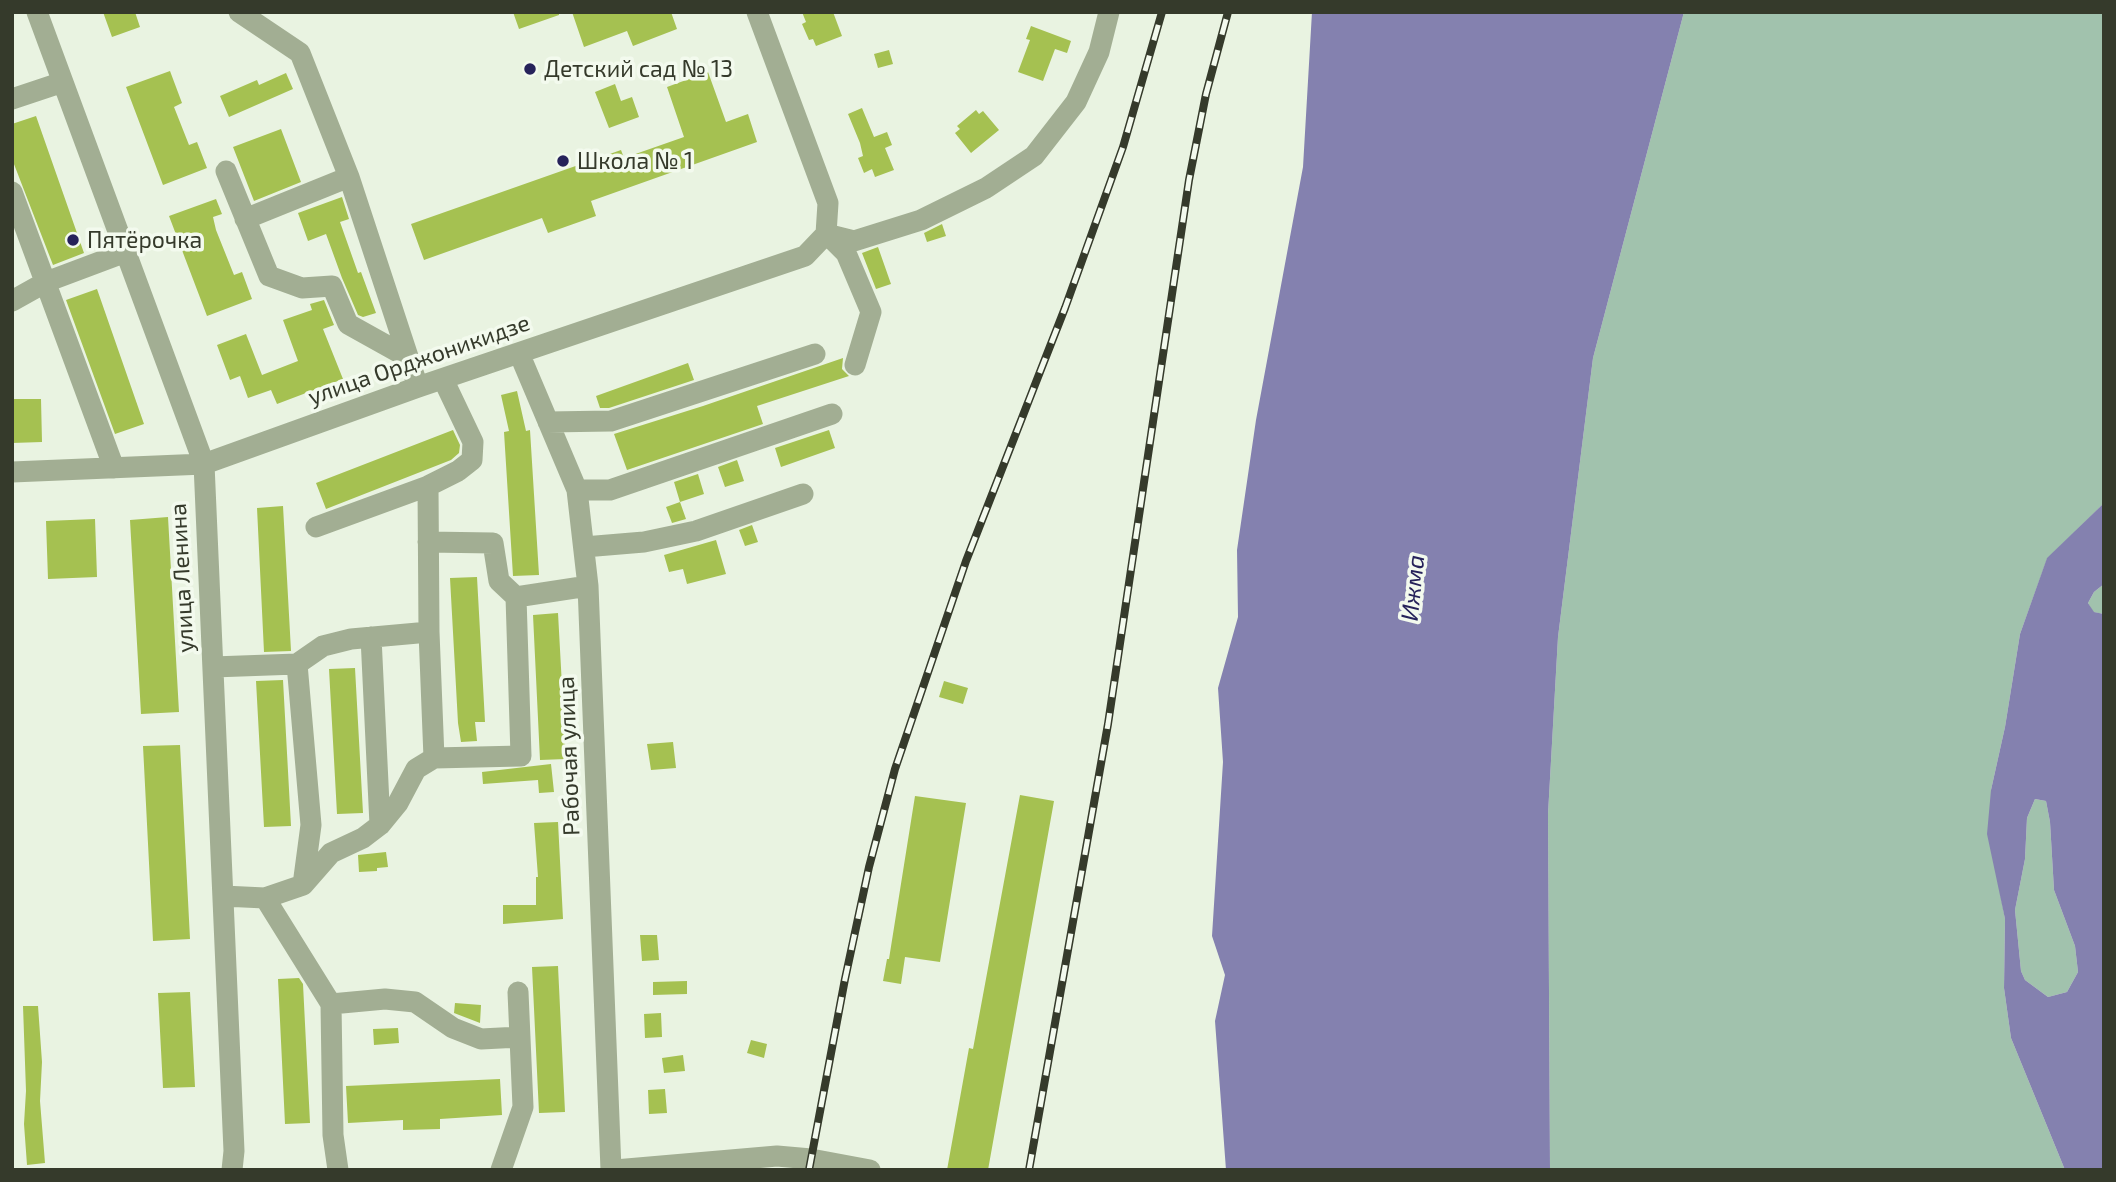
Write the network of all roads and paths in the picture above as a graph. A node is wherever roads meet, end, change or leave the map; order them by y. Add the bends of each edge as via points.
1 (37, 12) edge
2 (239, 12) edge
3 (757, 12) edge
4 (1109, 12) edge
5 (63, 82) junction
6 (12, 99) edge
7 (226, 171) dead end
8 (349, 177) junction
9 (12, 192) edge
10 (245, 219) junction
11 (826, 234) junction
12 (126, 252) junction
13 (46, 282) junction
14 (12, 301) edge
15 (519, 353) junction
16 (815, 354) dead end
17 (409, 358) junction
18 (855, 365) dead end
19 (443, 379) junction
20 (418, 387) junction
21 (832, 414) dead end
22 (548, 422) junction
23 (204, 464) junction
24 (114, 468) junction
25 (12, 472) edge
26 (428, 486) junction
27 (577, 490) junction
28 (803, 494) dead end
29 (316, 527) dead end
30 (428, 542) junction
31 (584, 547) junction
32 (588, 586) junction
33 (516, 597) junction
34 (429, 632) junction
35 (371, 637) junction
36 (297, 664) junction
37 (212, 667) junction
38 (434, 758) junction
39 (380, 825) junction
40 (303, 885) junction
41 (223, 896) junction
42 (265, 898) junction
43 (518, 992) dead end
44 (331, 1004) junction
45 (520, 1037) junction
46 (232, 1170) edge
47 (338, 1170) edge
48 (501, 1170) edge
49 (613, 1170) edge
50 (870, 1170) edge

1 - 5 street, улица Ленина
2 - 8 street via 300,53
3 - 11 street via 828,203
4 - 11 street via 1099,52 1076,102 1034,156 986,188 922,220 854,241
5 - 6 street
5 - 12 street, улица Ленина
7 - 10 street
8 - 10 street
8 - 17 street
9 - 13 street
10 - 17 street via 269,276 302,288 332,286 348,324
11 - 15 street, улица Орджоникидзе via 805,256
11 - 18 street via 846,253 871,312
12 - 13 street
12 - 23 street, улица Ленина
13 - 14 street
13 - 24 street
15 - 19 street, улица Орджоникидзе
15 - 22 street, Рабочая улица
16 - 22 street via 611,422
17 - 20 street
19 - 20 street, улица Орджоникидзе
19 - 26 street via 473,442 472,460
20 - 23 street, улица Орджоникидзе
21 - 27 street via 610,490
22 - 27 street, Рабочая улица
23 - 24 street, улица Орджоникидзе
23 - 37 street, улица Ленина
24 - 25 street, улица Орджоникидзе
26 - 29 street
26 - 30 street
27 - 31 street, Рабочая улица
28 - 31 street via 696,531 644,542
30 - 33 street via 493,543 499,581
30 - 34 street
31 - 32 street, Рабочая улица
32 - 33 street
32 - 49 street, Рабочая улица
33 - 38 street via 521,756
34 - 35 street
34 - 38 street
35 - 36 street via 323,646
35 - 39 street
36 - 37 street
36 - 40 street via 311,825
37 - 41 street, улица Ленина
38 - 39 street via 416,769
39 - 40 street via 331,853
40 - 42 street
41 - 42 street
41 - 46 street, улица Ленина
42 - 44 street
43 - 45 street
44 - 45 street via 385,999 415,1002 453,1028 481,1039
44 - 47 street via 333,1135
45 - 48 street via 523,1107
49 - 50 street via 777,1156

